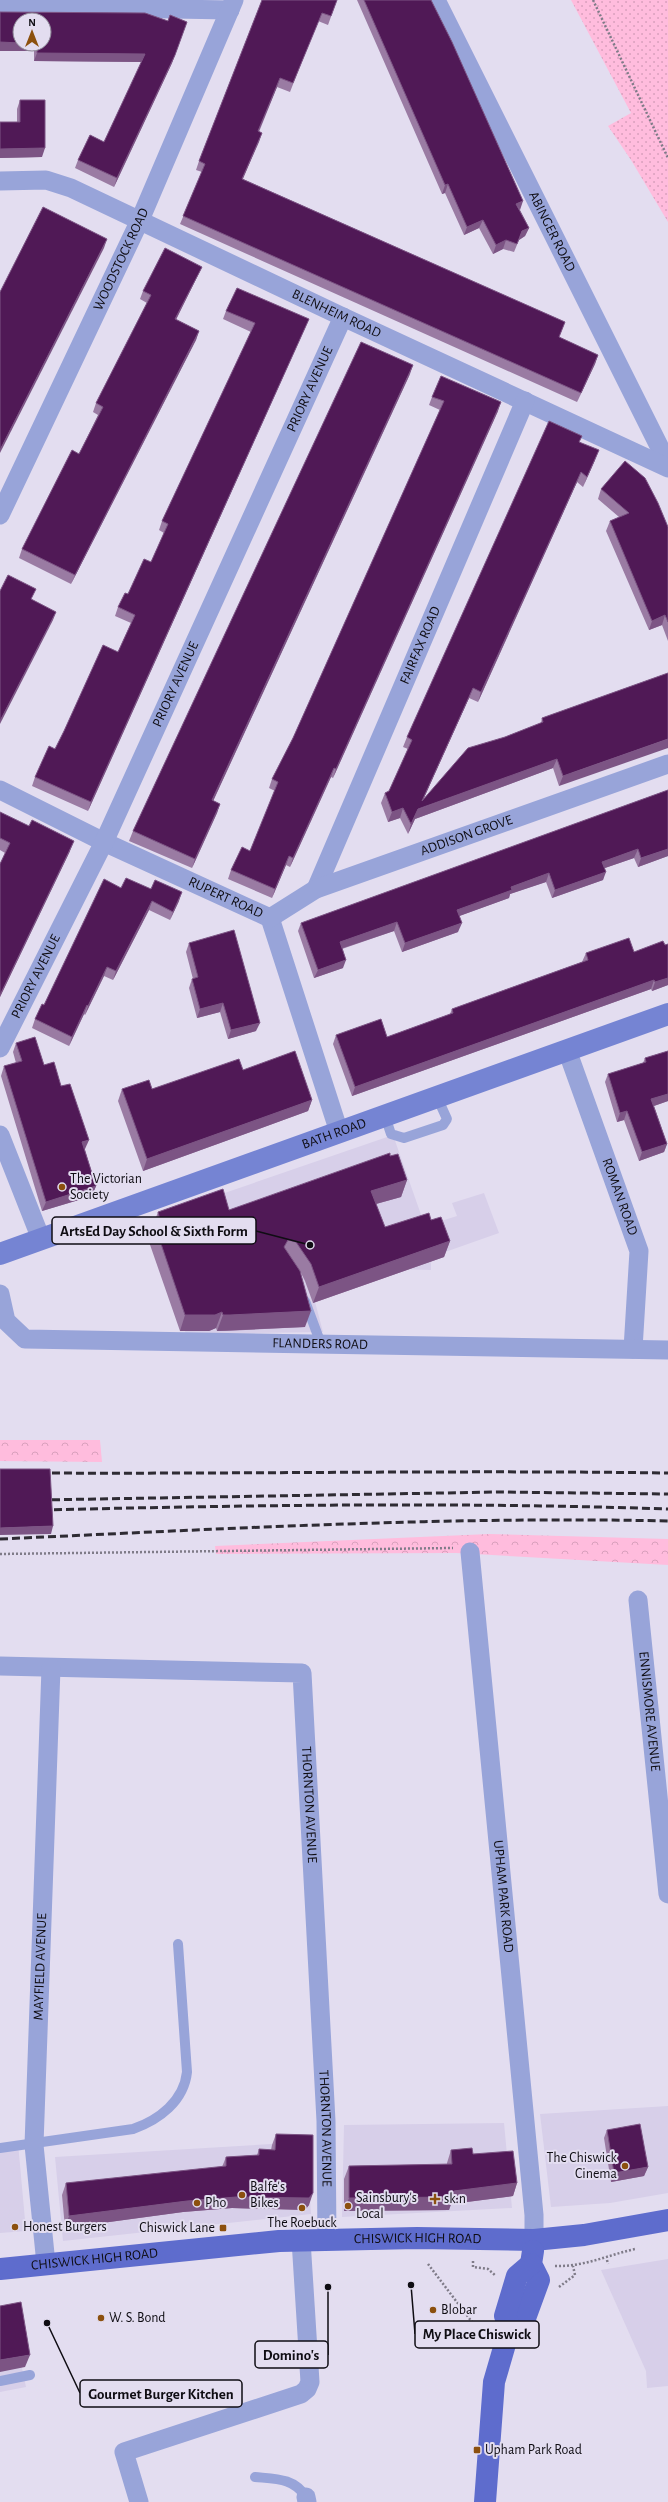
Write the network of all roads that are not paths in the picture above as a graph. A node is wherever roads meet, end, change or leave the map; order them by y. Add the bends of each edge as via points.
1 (436, 0) edge
2 (232, 5) edge
3 (0, 6) edge
4 (0, 181) edge
5 (140, 220) junction
6 (343, 317) junction
7 (525, 401) junction
8 (668, 464) edge
9 (668, 468) edge
10 (0, 515) edge
11 (668, 764) edge
12 (0, 790) edge
13 (104, 842) junction
14 (316, 889) junction
15 (270, 918) junction
16 (668, 1014) edge
17 (0, 1048) edge
18 (567, 1050) junction
19 (339, 1132) junction
20 (0, 1135) edge
21 (41, 1239) junction
22 (0, 1254) edge
23 (302, 1291) edge
24 (0, 1294) edge
25 (321, 1344) junction
26 (633, 1349) junction
27 (668, 1350) edge
28 (470, 1552) road end
29 (638, 1600) dead end
30 (0, 1666) edge
31 (51, 1668) junction
32 (668, 1894) edge
33 (178, 1944) dead end
34 (34, 2145) junction
35 (0, 2148) edge
36 (668, 2220) edge
37 (327, 2239) junction
38 (301, 2240) junction
39 (534, 2240) junction
40 (46, 2264) junction
41 (0, 2269) edge
42 (30, 2375) dead end
43 (0, 2381) edge
44 (255, 2477) dead end
45 (307, 2500) edge
46 (139, 2502) edge
47 (485, 2502) edge

1 - 8 street, ABINGER ROAD
2 - 3 street
2 - 5 street, WOODSTOCK ROAD
4 - 5 street, BLENHEIM ROAD via 46,180 71,188
5 - 6 street, BLENHEIM ROAD
5 - 10 street, WOODSTOCK ROAD
6 - 7 street, BLENHEIM ROAD
6 - 13 street, PRIORY AVENUE
7 - 9 street, BLENHEIM ROAD
7 - 14 street, FAIRFAX ROAD
11 - 14 street, ADDISON GROVE
12 - 13 street, RUPERT ROAD
13 - 15 street, RUPERT ROAD
13 - 17 street, PRIORY AVENUE
14 - 15 street, ADDISON GROVE
15 - 19 street, RUPERT ROAD
16 - 18 main road, BATH ROAD
18 - 19 main road, BATH ROAD
18 - 26 street, ROMAN ROAD via 639,1251
19 - 21 main road, BATH ROAD
20 - 21 street
21 - 22 main road, BATH ROAD
23 - 25 lane
24 - 25 street, FLANDERS ROAD via 6,1321 25,1339
25 - 26 street, FLANDERS ROAD
26 - 27 street, FLANDERS ROAD
28 - 39 street, UPHAM PARK ROAD via 534,2215
29 - 32 street, ENNISMORE AVENUE
30 - 31 street, THORNTON AVENUE
31 - 34 street, MAYFIELD AVENUE
31 - 37 street, THORNTON AVENUE via 302,1673 326,2121
33 - 34 lane via 187,2072 186,2082 178,2099 152,2120 133,2129
34 - 35 lane
34 - 40 street, MAYFIELD AVENUE
36 - 39 main road, CHISWICK HIGH ROAD
37 - 38 main road, CHISWICK HIGH ROAD
37 - 39 main road, CHISWICK HIGH ROAD
38 - 40 main road, CHISWICK HIGH ROAD
38 - 46 street via 310,2382 307,2389 301,2394 124,2452
39 - 47 main road via 540,2265 536,2288 524,2321 510,2327 494,2382
40 - 41 main road, CHISWICK HIGH ROAD
42 - 43 lane
44 - 45 lane via 289,2481 301,2489

